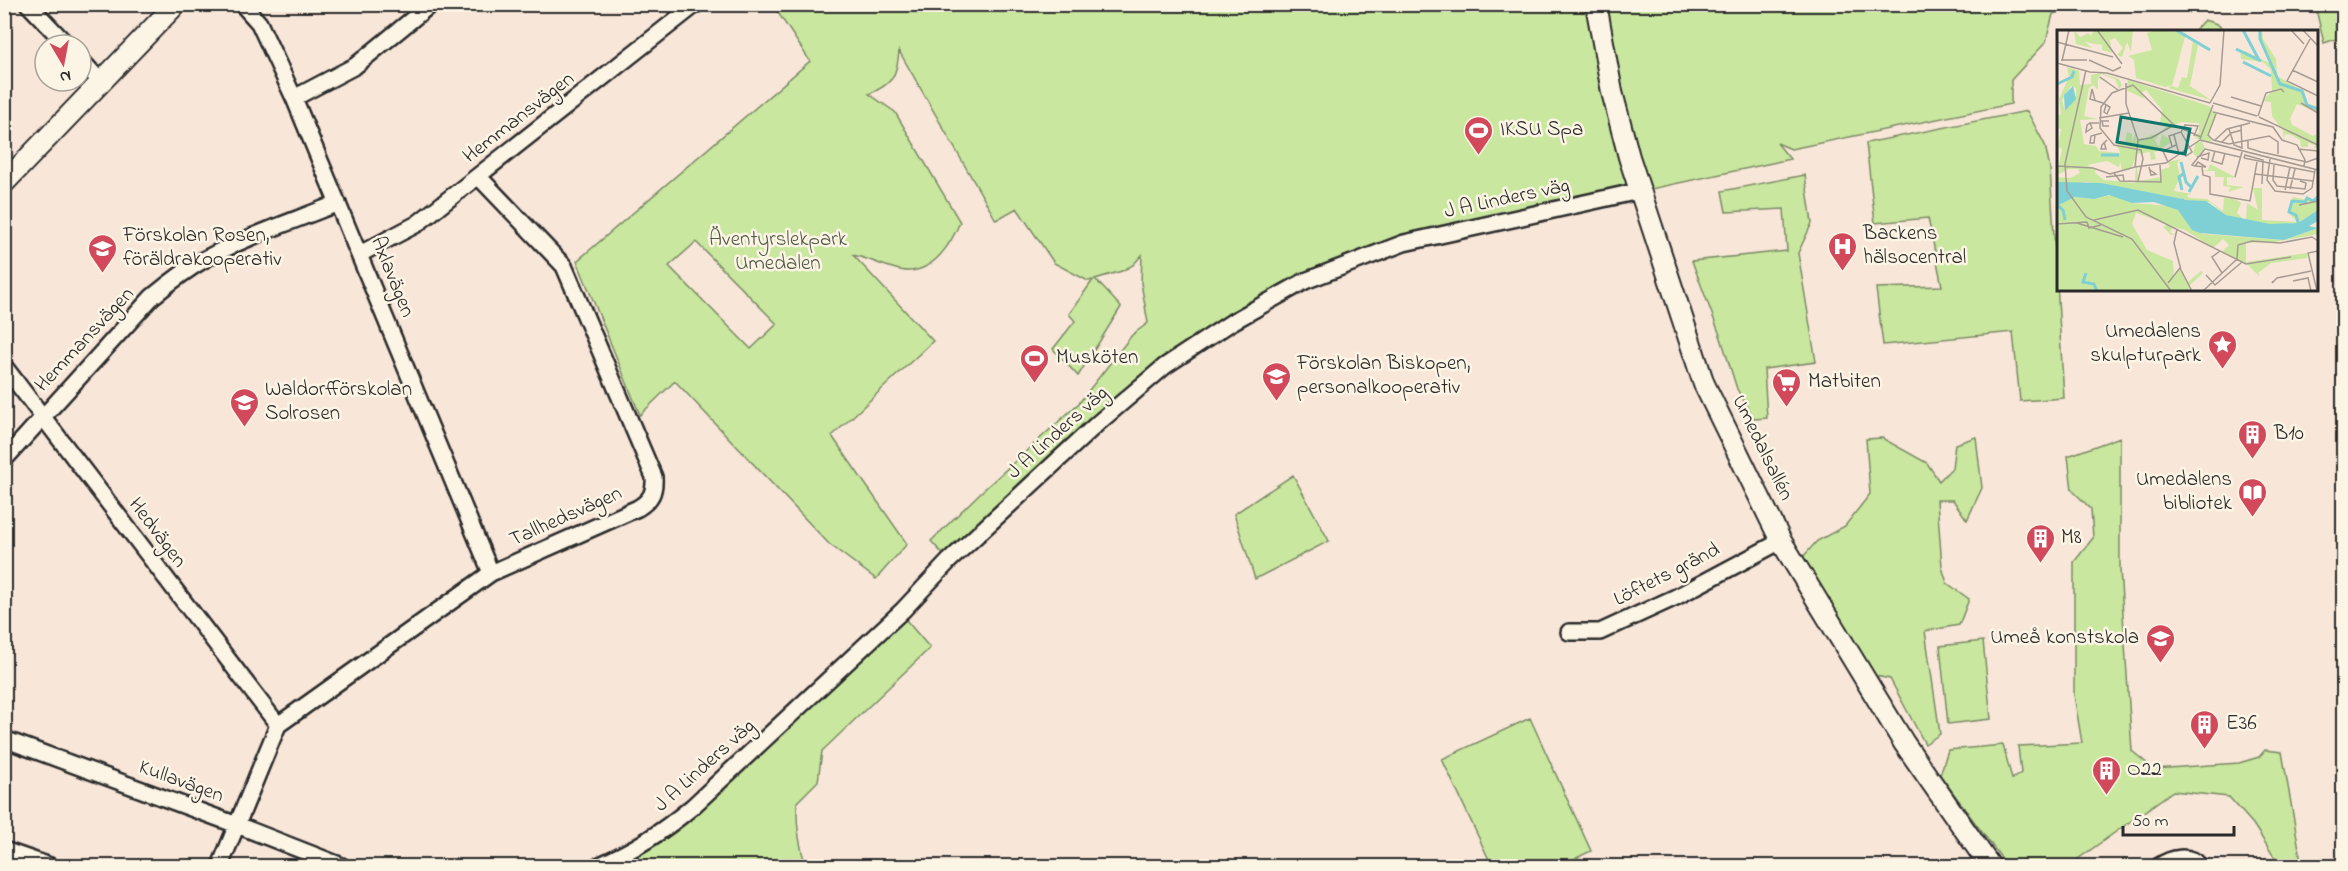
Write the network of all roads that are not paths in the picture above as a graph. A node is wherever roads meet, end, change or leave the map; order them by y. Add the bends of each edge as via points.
1 (28, 4) edge
2 (176, 4) edge
3 (242, 4) edge
4 (431, 4) edge
5 (696, 4) edge
6 (1596, 4) edge
7 (56, 33) edge
8 (93, 73) edge
9 (100, 81) junction
10 (294, 98) junction
11 (478, 176) junction
12 (4, 183) edge
13 (1639, 191) junction
14 (338, 202) junction
15 (360, 254) junction
16 (4, 366) edge
17 (42, 417) junction
18 (4, 460) edge
19 (1781, 541) junction
20 (491, 573) junction
21 (1569, 632) dead end
22 (278, 725) junction
23 (4, 739) edge
24 (237, 825) junction
25 (4, 850) edge
26 (50, 867) edge
27 (220, 867) edge
28 (342, 867) edge
29 (598, 867) edge
30 (1990, 867) edge
31 (2159, 867) edge
32 (2200, 867) edge

1 - 7 street
2 - 9 street
3 - 10 street, Axlavägen via 260,23
4 - 10 street via 355,66
5 - 11 street, Hemmansvägen
6 - 13 street, Umedalsallén via 1612,92
8 - 9 street
9 - 12 street
10 - 14 street, Axlavägen
11 - 15 street, Hemmansvägen via 407,231
11 - 20 street, Tallhedsvägen via 564,266 654,477 652,494 638,508
13 - 19 street, Umedalsallén via 1704,384
13 - 29 street, J A Linders väg via 1404,243 1305,282 1232,322 1165,366 1098,423 692,807 659,834
14 - 15 street, Axlavägen
14 - 17 street, Hemmansvägen via 227,248 188,269 152,297
15 - 20 street, Axlavägen
16 - 17 street, Hedvägen
17 - 18 street, Hemmansvägen
17 - 22 street, Hedvägen
19 - 21 street, Löftets gränd via 1600,632
19 - 30 street, Umedalsallén via 1904,743
20 - 22 street, Tallhedsvägen
22 - 24 street
23 - 24 street, Kullavägen
24 - 27 street
24 - 28 street, Kullavägen
25 - 26 street
31 - 32 street via 2171,858 2196,861

